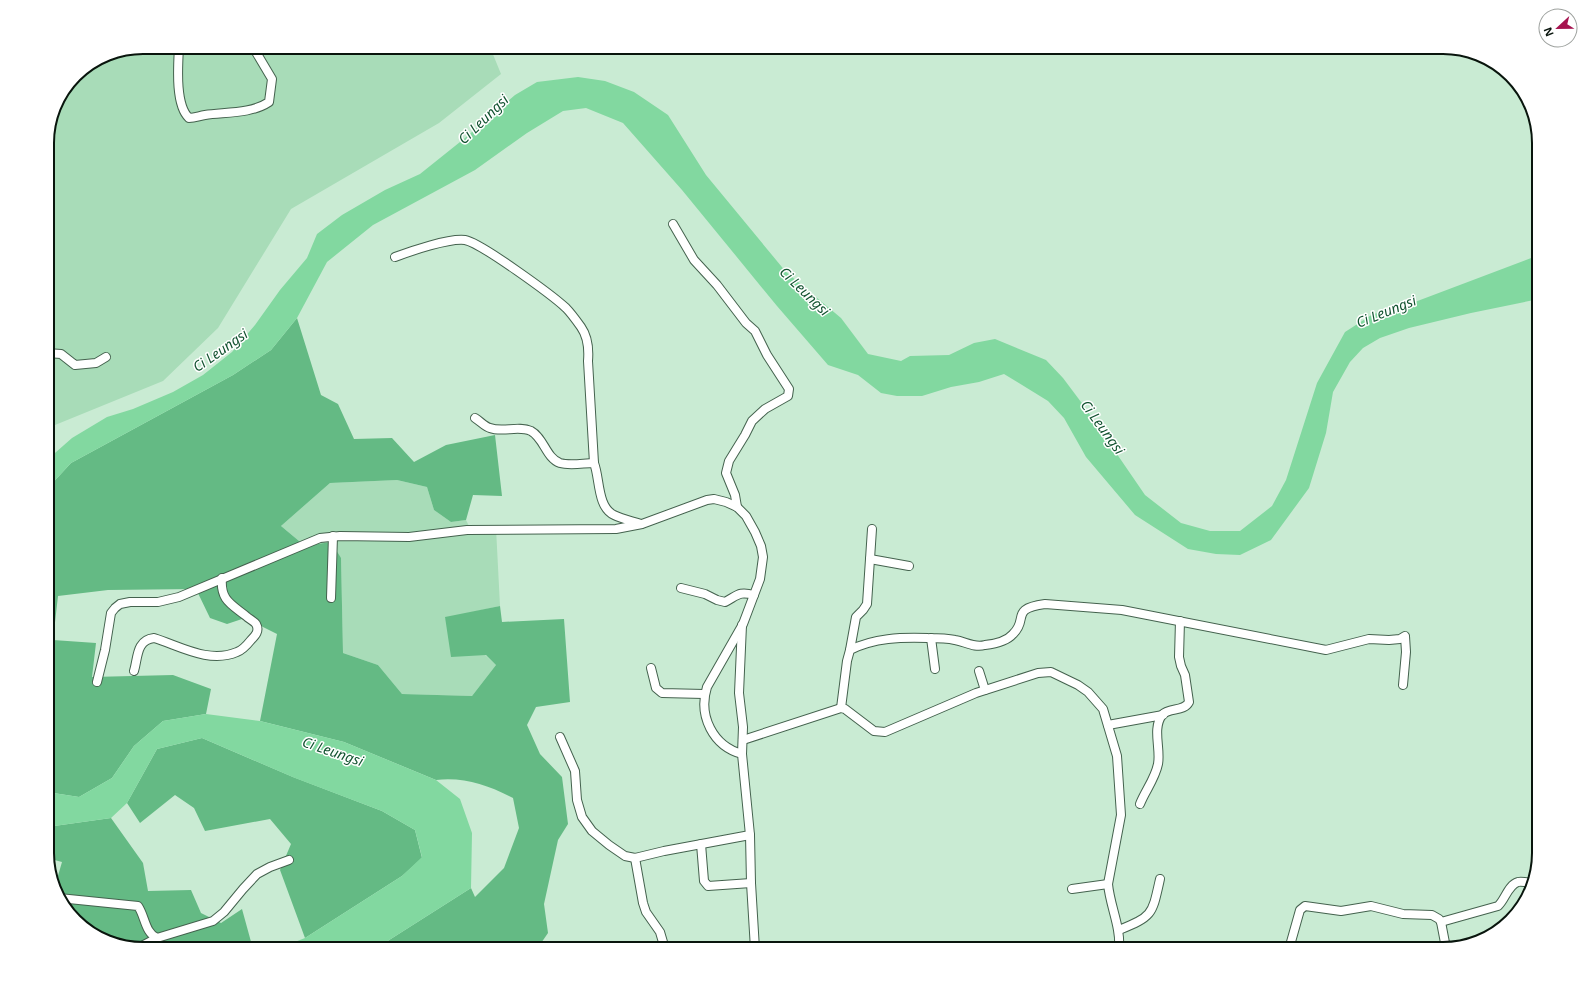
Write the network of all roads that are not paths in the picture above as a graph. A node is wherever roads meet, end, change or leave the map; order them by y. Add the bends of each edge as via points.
1 (179, 54) edge
2 (257, 54) edge
3 (673, 224) dead end
4 (395, 257) dead end
5 (54, 354) edge
6 (106, 357) dead end
7 (475, 418) dead end
8 (594, 463) junction
9 (737, 507) junction
10 (642, 524) junction
11 (872, 529) dead end
12 (333, 536) junction
13 (870, 559) junction
14 (909, 566) dead end
15 (222, 578) junction
16 (681, 588) dead end
17 (754, 595) junction
18 (331, 598) dead end
19 (1180, 621) junction
20 (743, 624) junction
21 (931, 638) junction
22 (850, 650) junction
23 (651, 668) dead end
24 (935, 669) dead end
25 (134, 671) dead end
26 (979, 671) dead end
27 (97, 682) dead end
28 (1403, 684) dead end
29 (985, 690) junction
30 (704, 694) junction
31 (842, 708) junction
32 (1163, 715) junction
33 (1108, 726) junction
34 (560, 737) dead end
35 (743, 740) junction
36 (742, 754) junction
37 (1140, 804) dead end
38 (750, 835) junction
39 (701, 844) junction
40 (635, 858) junction
41 (289, 860) dead end
42 (1160, 879) dead end
43 (1527, 882) edge
44 (751, 883) junction
45 (1108, 884) junction
46 (1072, 889) dead end
47 (67, 899) edge
48 (1441, 922) junction
49 (1119, 930) junction
50 (157, 938) junction
51 (149, 942) edge
52 (663, 942) edge
53 (755, 942) edge
54 (1120, 942) edge
55 (1291, 942) edge
56 (1445, 942) edge

1 - 2 street via 178,71 184,112 189,118 250,109 269,102 272,79
3 - 9 street via 694,260 755,331 789,389 788,396 765,409 752,421 729,461 726,473
4 - 8 street via 412,250 457,240 472,242 566,308 582,328 589,351
5 - 6 street via 61,354 75,366 96,363
7 - 8 street via 492,429 519,429 531,432 551,456 564,464
8 - 10 street via 602,499 607,509 614,515
9 - 10 street via 720,500 707,500
9 - 17 street via 751,523 761,546 762,570
10 - 12 street via 616,529 467,530 391,537
11 - 13 street
12 - 15 street via 320,538
12 - 18 street
13 - 14 street
13 - 22 street via 867,604 856,617
15 - 25 street via 225,599 254,622 257,628 256,634 243,648 226,655 210,656 191,652 154,638 148,639 140,646
15 - 27 street via 167,600 149,603 130,602 115,608 111,613
16 - 17 street via 725,602 741,593
17 - 20 street
19 - 21 street via 1122,610 1045,604 1025,609 1014,634 999,641 974,646 956,640
19 - 28 street via 1326,650 1369,639 1389,640 1405,636
19 - 32 street via 1179,657 1189,702 1184,708
20 - 30 street
20 - 35 street via 739,693
21 - 22 street via 900,637 868,643
21 - 24 street
22 - 31 street
23 - 30 street via 656,688 662,694
26 - 29 street
29 - 31 street via 880,733
29 - 33 street via 1038,673 1051,672 1088,692 1103,709
30 - 36 street via 704,709 714,736 730,750
31 - 35 street
32 - 33 street
32 - 37 street via 1158,727 1158,763
33 - 45 street via 1117,756 1121,815
34 - 40 street via 574,771 577,800 582,817 592,831 609,845 625,856
35 - 36 street
36 - 38 street
38 - 39 street
38 - 44 street
39 - 40 street
39 - 44 street via 704,881 708,886
40 - 52 street via 643,903
41 - 50 street via 257,874 213,921
42 - 49 street via 1154,907 1150,912 1140,921
43 - 48 street via 1514,884 1498,906
44 - 53 street
45 - 46 street
45 - 49 street
47 - 50 street via 138,906 149,931
48 - 55 street via 1432,915 1403,914 1372,906 1341,911 1305,906 1298,915
48 - 56 street
49 - 54 street
50 - 51 street

